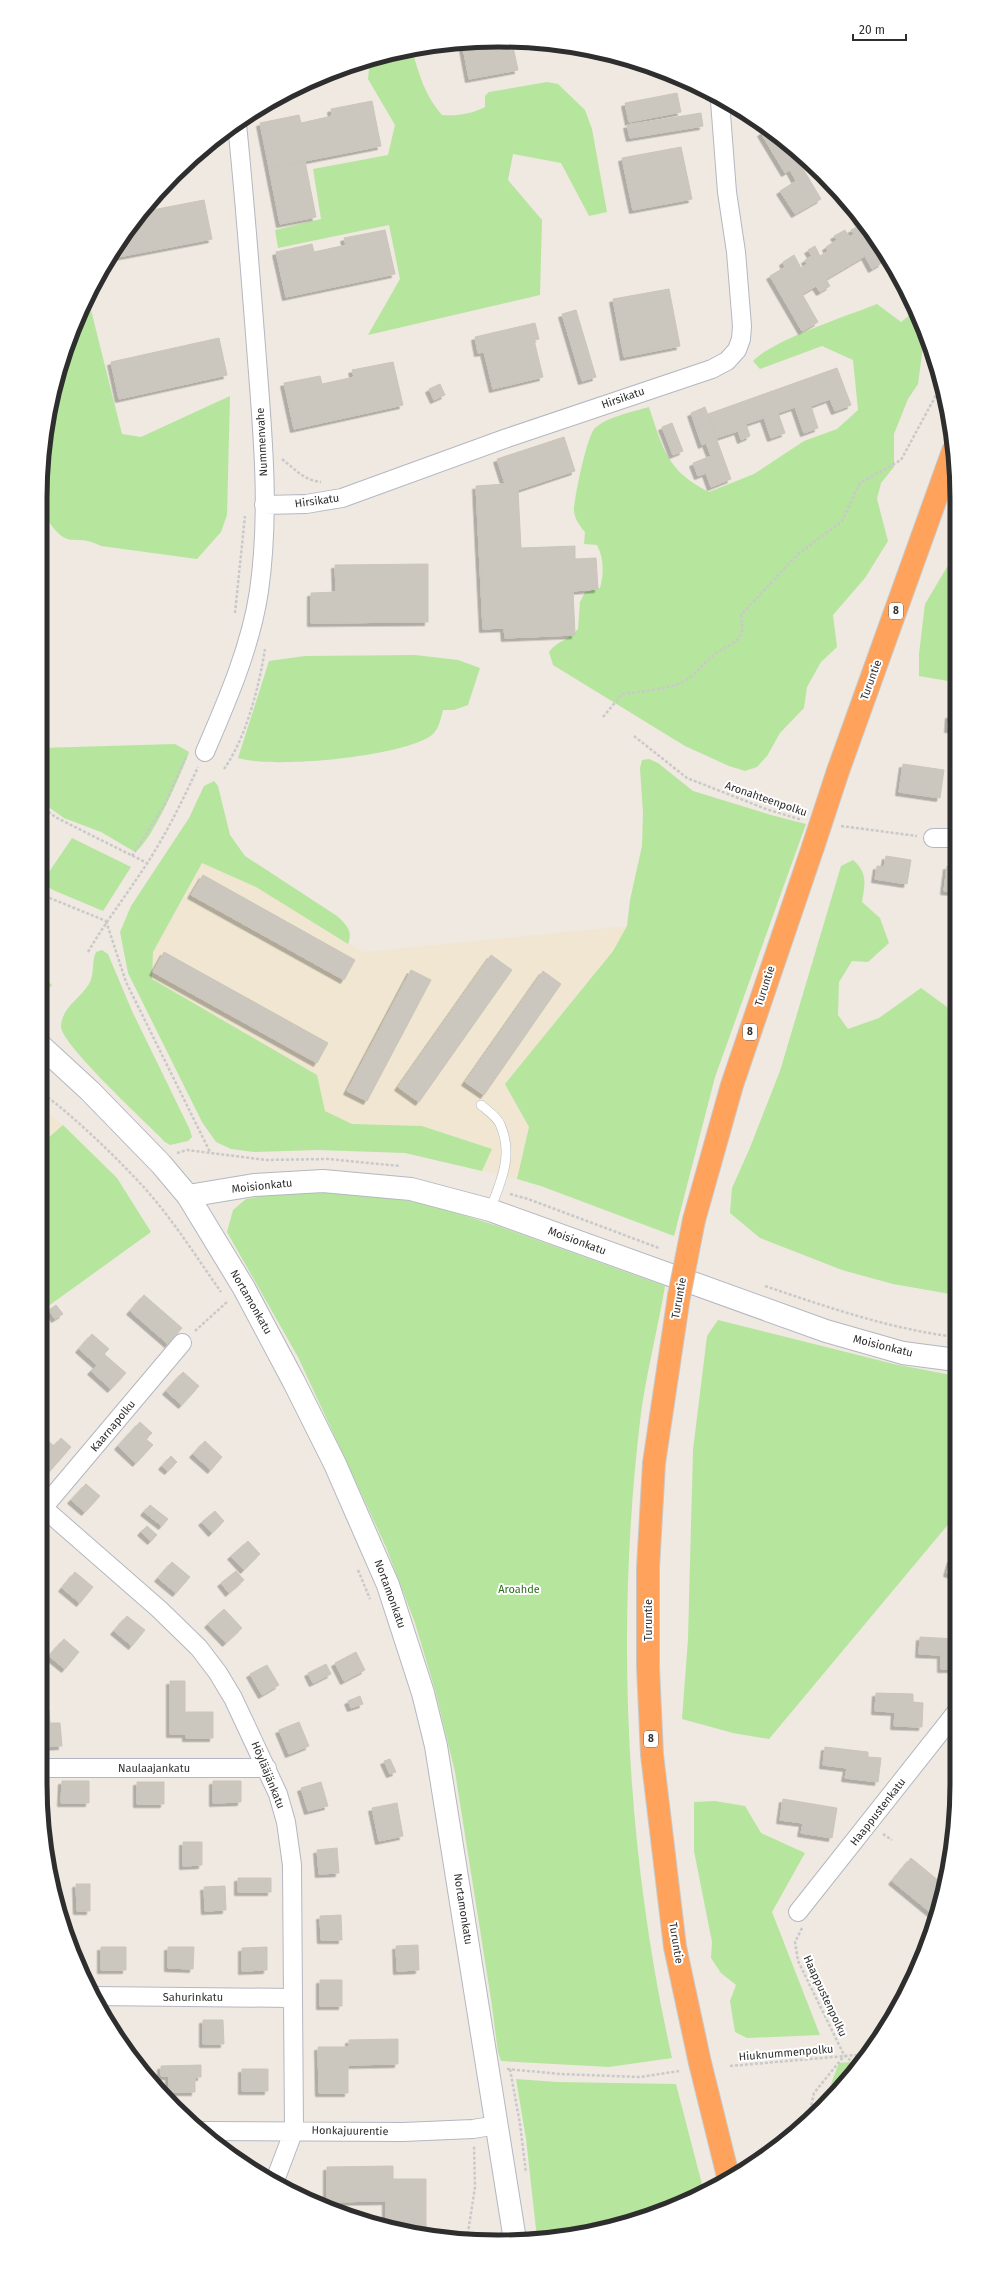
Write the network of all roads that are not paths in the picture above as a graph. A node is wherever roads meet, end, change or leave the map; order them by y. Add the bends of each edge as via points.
1 (720, 105) edge
2 (238, 130) edge
3 (949, 464) edge
4 (264, 505) junction
5 (197, 751) road end
6 (934, 838) road end
7 (950, 838) edge
8 (47, 1051) edge
9 (481, 1104) dead end
10 (188, 1196) junction
11 (490, 1210) junction
12 (182, 1343) road end
13 (950, 1359) edge
14 (47, 1501) edge
15 (47, 1511) edge
16 (950, 1720) edge
17 (47, 1768) edge
18 (267, 1768) junction
19 (801, 1916) road end
20 (101, 1996) edge
21 (292, 1998) junction
22 (497, 2125) junction
23 (294, 2130) junction
24 (211, 2131) edge
25 (727, 2173) edge
26 (276, 2177) edge
27 (514, 2234) edge

1 - 4 street, Hirsikatu via 742,326 737,350 727,361 712,369 507,438 342,498 306,504
2 - 4 street, Nummenvahe via 265,459
3 - 25 highway, Turuntie / 8, bridge via 838,771 732,1085 694,1220 679,1296 654,1463 648,1568 648,1667 652,1755 675,1947
4 - 5 street, Nummenvahe via 259,593 245,647 220,717
6 - 7 street
8 - 10 main road, Nortamonkatu via 90,1090
9 - 11 lane via 500,1123 507,1150 504,1176
10 - 11 main road, Moisionkatu via 254,1185 323,1181 411,1188
10 - 22 main road, Nortamonkatu via 236,1295 294,1382 335,1464 388,1585 405,1635 436,1746
11 - 13 main road, Moisionkatu via 826,1331 903,1353
12 - 14 street, Kaarnapolku
15 - 18 street, Höylääjänkatu via 159,1609 199,1648 233,1698
16 - 19 street, Haappustenkatu
17 - 18 street, Naulaajankatu
18 - 21 street, Höylääjänkatu via 286,1822 292,1865
20 - 21 street, Sahurinkatu
21 - 23 street, Höylääjänkatu
22 - 23 street, Honkajuurentie via 473,2129 403,2132
22 - 27 main road, Nortamonkatu
23 - 24 street, Honkajuurentie
23 - 26 street

